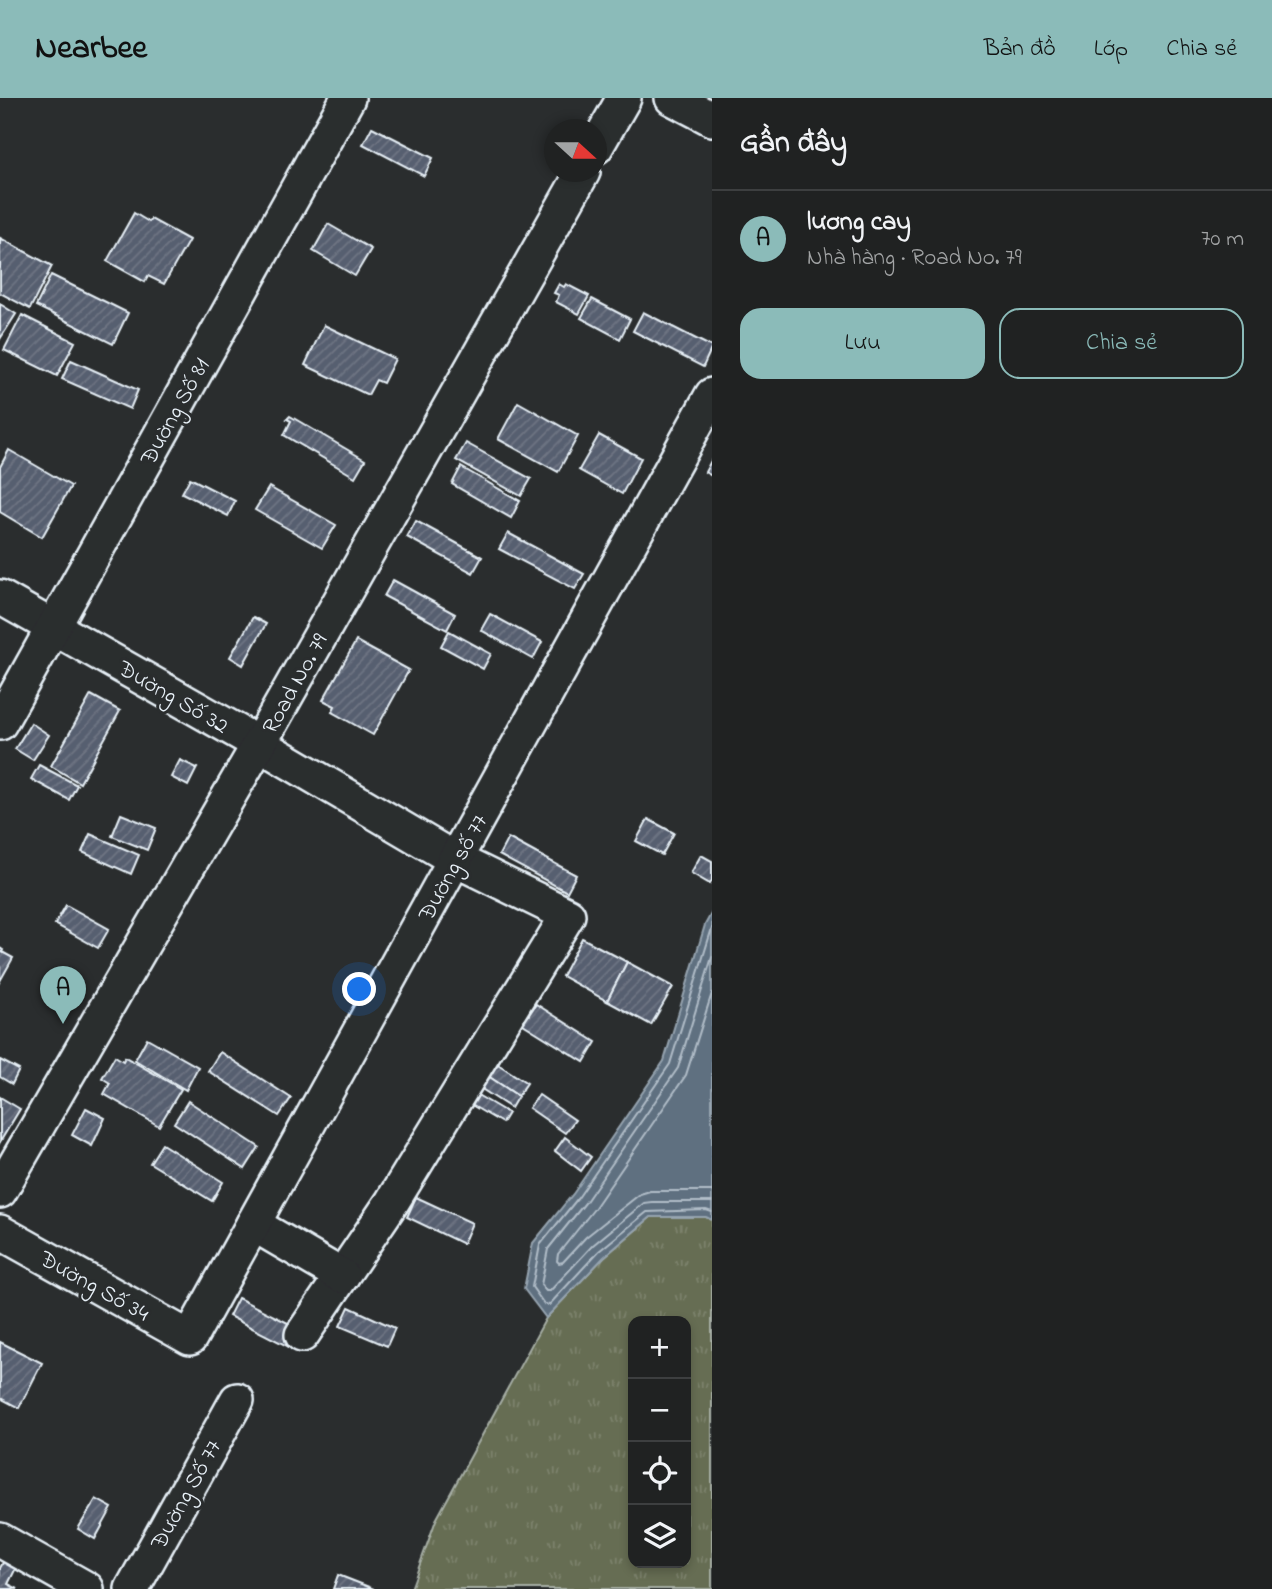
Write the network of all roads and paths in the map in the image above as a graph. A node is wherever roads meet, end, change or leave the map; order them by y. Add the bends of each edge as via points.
1 (348, 98) edge
2 (624, 98) edge
3 (672, 98) edge
4 (712, 119) edge
5 (607, 129) edge
6 (577, 182) edge
7 (712, 395) edge
8 (0, 597) edge
9 (54, 627) junction
10 (0, 723) edge
11 (259, 744) junction
12 (456, 860) junction
13 (0, 1191) edge
14 (253, 1224) junction
15 (0, 1232) edge
16 (342, 1276) junction
17 (302, 1335) dead end
18 (190, 1338) joint
19 (237, 1400) dead end
20 (0, 1540) edge
21 (41, 1578) edge
22 (87, 1589) edge
23 (132, 1589) edge

1 - 9 street, Đường Số 81
2 - 5 street
3 - 4 street
6 - 11 street, Road No. 79
7 - 12 street, Đường số 77
8 - 9 street, Đường Số 32
9 - 10 street, Đường Số 81
9 - 11 street, Đường Số 32
11 - 12 street, Đường Số 32
11 - 13 street, Road No. 79
12 - 14 street, Đường số 77
12 - 16 street, Đường Số 32 via 568,915
14 - 16 street
14 - 18 street, Đường số 77
15 - 18 street, Đường Số 34
16 - 17 street
19 - 23 street, Đường Số 77
20 - 21 street
21 - 22 street

